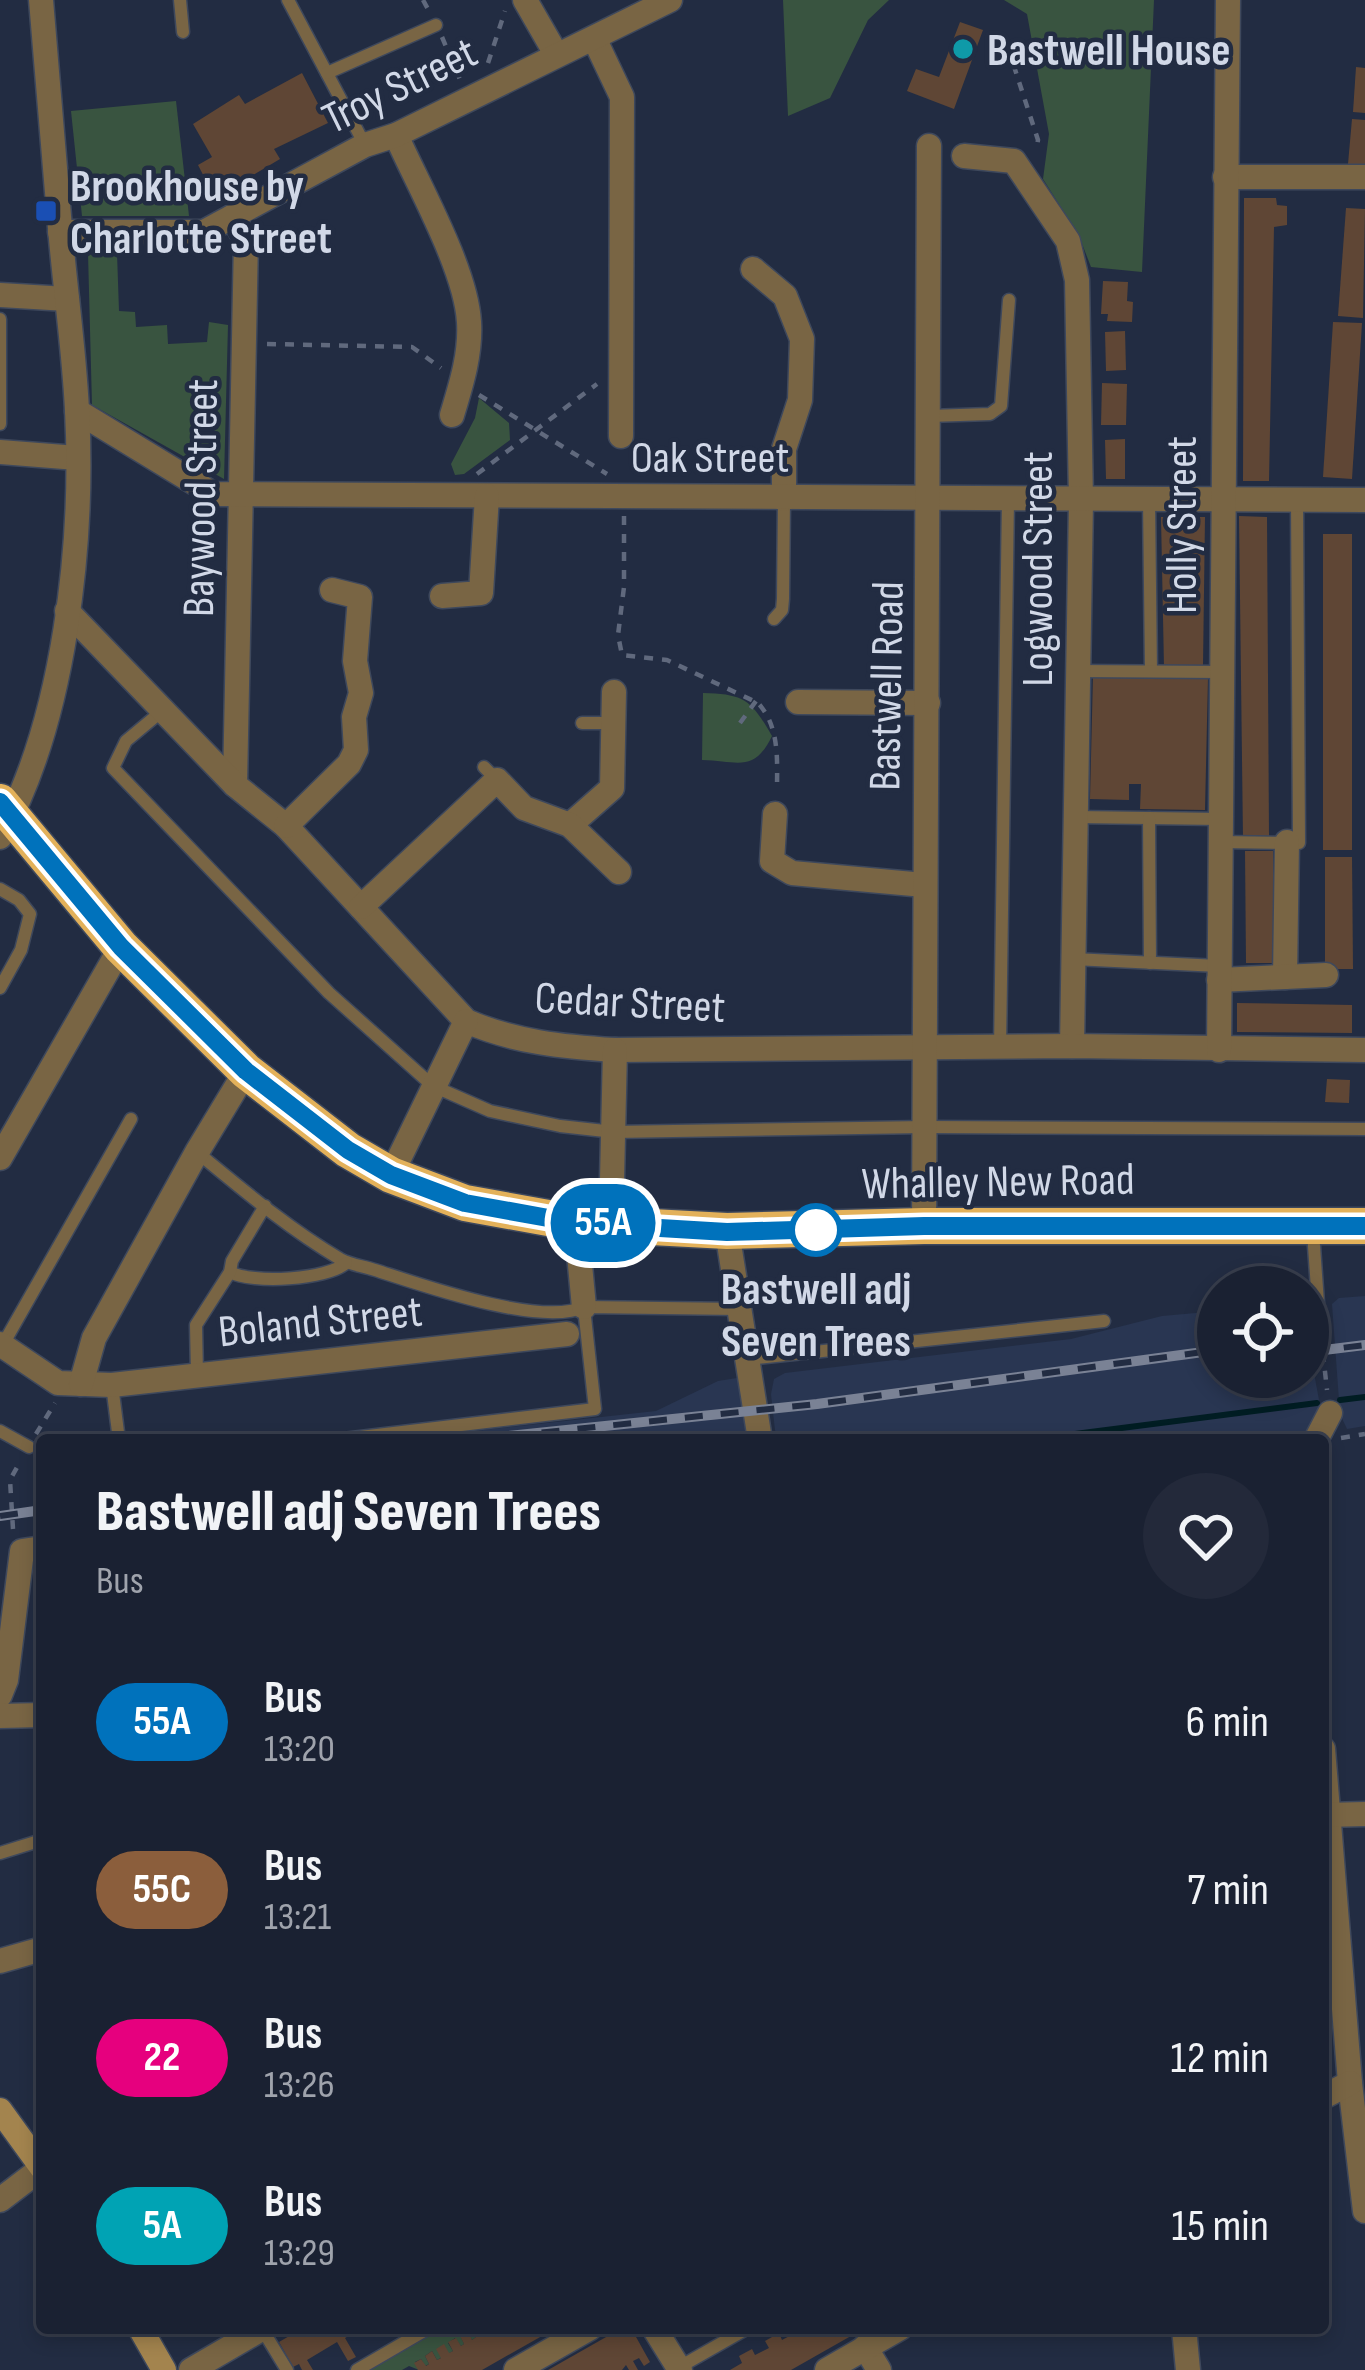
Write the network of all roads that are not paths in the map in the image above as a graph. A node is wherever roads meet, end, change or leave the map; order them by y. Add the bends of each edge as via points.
1 (41, 0) edge
2 (180, 0) edge
3 (288, 0) edge
4 (525, 0) edge
5 (670, 0) edge
6 (1228, 0) edge
7 (436, 25) road end
8 (183, 32) dead end
9 (594, 38) junction
10 (556, 54) junction
11 (326, 73) junction
12 (396, 135) junction
13 (365, 145) junction
14 (929, 146) dead end
15 (964, 156) dead end
16 (1225, 177) junction
17 (1365, 177) edge
18 (232, 218) junction
19 (60, 232) junction
20 (753, 269) dead end
21 (0, 295) edge
22 (67, 299) junction
23 (1009, 300) dead end
24 (0, 319) edge
25 (1, 377) edge
26 (77, 411) junction
27 (452, 415) dead end
28 (928, 416) junction
29 (0, 424) edge
30 (621, 436) dead end
31 (0, 452) edge
32 (77, 458) junction
33 (477, 489) junction
34 (241, 494) junction
35 (929, 497) junction
36 (784, 499) junction
37 (1009, 499) junction
38 (1222, 499) junction
39 (1297, 499) junction
40 (1149, 500) junction
41 (1365, 500) edge
42 (1081, 501) junction
43 (332, 590) dead end
44 (442, 596) dead end
45 (68, 611) junction
46 (774, 619) dead end
47 (1078, 670) junction
48 (1150, 671) junction
49 (1221, 672) junction
50 (614, 692) dead end
51 (798, 702) dead end
52 (928, 704) junction
53 (162, 711) junction
54 (582, 722) dead end
55 (613, 723) junction
56 (235, 785) junction
57 (775, 814) road end
58 (1076, 817) junction
59 (4, 818) edge
60 (1149, 818) junction
61 (570, 825) junction
62 (286, 826) junction
63 (1220, 831) junction
64 (1287, 842) junction
65 (619, 872) dead end
66 (924, 885) junction
67 (0, 889) edge
68 (361, 907) junction
69 (121, 947) junction
70 (1073, 959) junction
71 (1150, 963) junction
72 (1219, 973) junction
73 (1326, 976) dead end
74 (1285, 977) junction
75 (0, 988) edge
76 (466, 1021) junction
77 (1072, 1046) junction
78 (1000, 1048) junction
79 (615, 1050) junction
80 (922, 1050) junction
81 (1219, 1050) junction
82 (1365, 1050) edge
83 (246, 1071) junction
84 (433, 1086) junction
85 (130, 1119) dead end
86 (925, 1127) junction
87 (1365, 1130) edge
88 (614, 1132) junction
89 (197, 1152) junction
90 (0, 1159) edge
91 (391, 1175) junction
92 (265, 1206) junction
93 (593, 1223) junction
94 (924, 1226) junction
95 (1313, 1226) junction
96 (1365, 1226) edge
97 (727, 1232) junction
98 (346, 1263) junction
99 (1316, 1266) edge
100 (230, 1272) junction
101 (584, 1307) junction
102 (740, 1309) junction
103 (1105, 1321) dead end
104 (568, 1334) dead end
105 (1, 1346) edge
106 (748, 1359) junction
107 (197, 1376) junction
108 (81, 1384) junction
109 (112, 1385) junction
110 (1330, 1413) road end
111 (0, 1430) edge
112 (118, 1434) edge
113 (385, 1434) edge
114 (759, 1434) edge
115 (1319, 1434) edge
116 (29, 1447) dead end
117 (32, 1550) edge
118 (0, 1695) edge
119 (36, 1715) edge
120 (0, 1716) edge
121 (1365, 1814) edge
122 (1329, 1815) edge
123 (36, 1842) edge
124 (1329, 1848) edge
125 (0, 1852) edge
126 (36, 1951) edge
127 (0, 1961) edge
128 (1350, 2083) junction
129 (1329, 2094) edge
130 (0, 2110) edge
131 (36, 2160) edge
132 (36, 2173) edge
133 (0, 2200) edge
134 (1365, 2211) edge
135 (143, 2334) edge
136 (253, 2334) edge
137 (266, 2334) edge
138 (419, 2334) edge
139 (579, 2334) edge
140 (658, 2334) edge
141 (738, 2334) edge
142 (890, 2334) edge
143 (1185, 2334) edge
144 (866, 2348) junction
145 (678, 2369) edge
146 (164, 2370) edge
147 (191, 2370) edge
148 (287, 2370) edge
149 (357, 2370) edge
150 (516, 2370) edge
151 (827, 2370) edge
152 (879, 2370) edge
153 (1189, 2370) edge

1 - 19 street
2 - 8 lane
3 - 11 lane
4 - 10 street
5 - 9 street, Troy Street
6 - 16 street, Holly Street
7 - 11 lane
9 - 10 street, Troy Street
9 - 30 street via 622,97
10 - 12 street, Troy Street
11 - 13 lane
12 - 13 street, Troy Street
12 - 27 street via 470,318
13 - 18 street, Troy Street
14 - 28 street, Bastwell Road
15 - 42 street, Logwood Street via 1014,161 1068,241 1077,280
16 - 17 street
16 - 38 street, Holly Street
18 - 19 street, Troy Street via 204,232
18 - 34 street, Baywood Street via 246,240
19 - 22 street
20 - 36 street via 796,292 800,400 784,449
21 - 22 street
22 - 26 street
23 - 28 lane via 1001,406
24 - 25 lane
25 - 29 lane
26 - 32 street
26 - 34 street, Oak Street via 213,494
28 - 35 street, Bastwell Road
31 - 32 street
32 - 45 street
33 - 34 street, Oak Street
33 - 36 street, Oak Street
33 - 44 street via 482,593
34 - 56 street, Baywood Street
35 - 36 street, Oak Street
35 - 37 street, Oak Street
35 - 52 street, Bastwell Road
36 - 46 lane via 782,610
37 - 42 street, Oak Street
37 - 78 lane
38 - 39 street, Oak Street
38 - 40 street, Oak Street
38 - 49 street, Holly Street
39 - 41 street, Oak Street
39 - 64 lane via 1299,842
40 - 42 street, Oak Street
40 - 48 lane
42 - 47 street, Logwood Street
43 - 62 street via 360,598 356,750
45 - 53 street, Cedar Street
45 - 59 street via 24,794
47 - 48 lane
47 - 58 street, Logwood Street
48 - 49 lane
49 - 63 street, Holly Street
50 - 55 street
51 - 52 street
52 - 66 street, Bastwell Road
53 - 56 street, Cedar Street
53 - 84 lane via 126,741 113,768 329,993
54 - 55 lane
55 - 61 street via 612,788
56 - 62 street, Cedar Street
57 - 66 street via 772,860 792,873
58 - 60 lane
58 - 70 street, Logwood Street
59 - 69 highway, Whalley New Road
60 - 63 lane
60 - 71 lane
61 - 65 street
61 - 68 street via 524,808 491,774
62 - 68 street, Cedar Street
63 - 64 lane
63 - 72 street, Holly Street
64 - 74 street
66 - 80 street, Bastwell Road
67 - 75 lane via 30,914
68 - 76 street, Cedar Street
69 - 83 highway, Whalley New Road
69 - 90 street
70 - 71 lane
70 - 77 street, Logwood Street
71 - 72 lane
72 - 74 street
72 - 81 street, Holly Street
73 - 74 street
76 - 79 street, Cedar Street via 559,1047
76 - 84 street
77 - 78 street, Cedar Street
77 - 81 street, Cedar Street
78 - 80 street, Cedar Street
79 - 80 street, Cedar Street
79 - 88 street
80 - 86 street, Bastwell Road
81 - 82 street, Cedar Street
83 - 89 street
83 - 91 highway, Whalley New Road
84 - 88 lane via 490,1111
84 - 91 street
85 - 105 lane
86 - 87 lane
86 - 88 lane
86 - 94 street, Bastwell Road
88 - 93 street
89 - 92 lane
89 - 108 street via 94,1338
91 - 93 highway, Whalley New Road via 465,1203
92 - 98 lane
92 - 100 lane
93 - 97 highway, Whalley New Road
93 - 101 street
94 - 95 highway, Whalley New Road
94 - 97 highway, Whalley New Road
95 - 96 highway, Whalley New Road
95 - 99 lane
97 - 102 street
98 - 100 lane via 334,1273 245,1280
98 - 101 lane via 488,1303 570,1313
100 - 107 lane via 196,1325
101 - 102 lane
101 - 113 lane via 595,1409
102 - 106 street
103 - 106 lane
104 - 107 street, Boland Street
105 - 108 street via 58,1383
106 - 114 street
107 - 109 street, Boland Street
108 - 109 street, Boland Street
109 - 112 lane
110 - 115 street
111 - 116 lane
117 - 118 street
119 - 120 street
121 - 122 street
123 - 125 lane
124 - 128 street
126 - 127 street
128 - 129 street
128 - 134 street
130 - 131 street
132 - 133 street
135 - 146 street
136 - 147 street
137 - 148 lane
138 - 149 lane
139 - 150 street
140 - 145 street
141 - 145 lane
142 - 144 street
143 - 153 street
144 - 151 street
144 - 152 street

